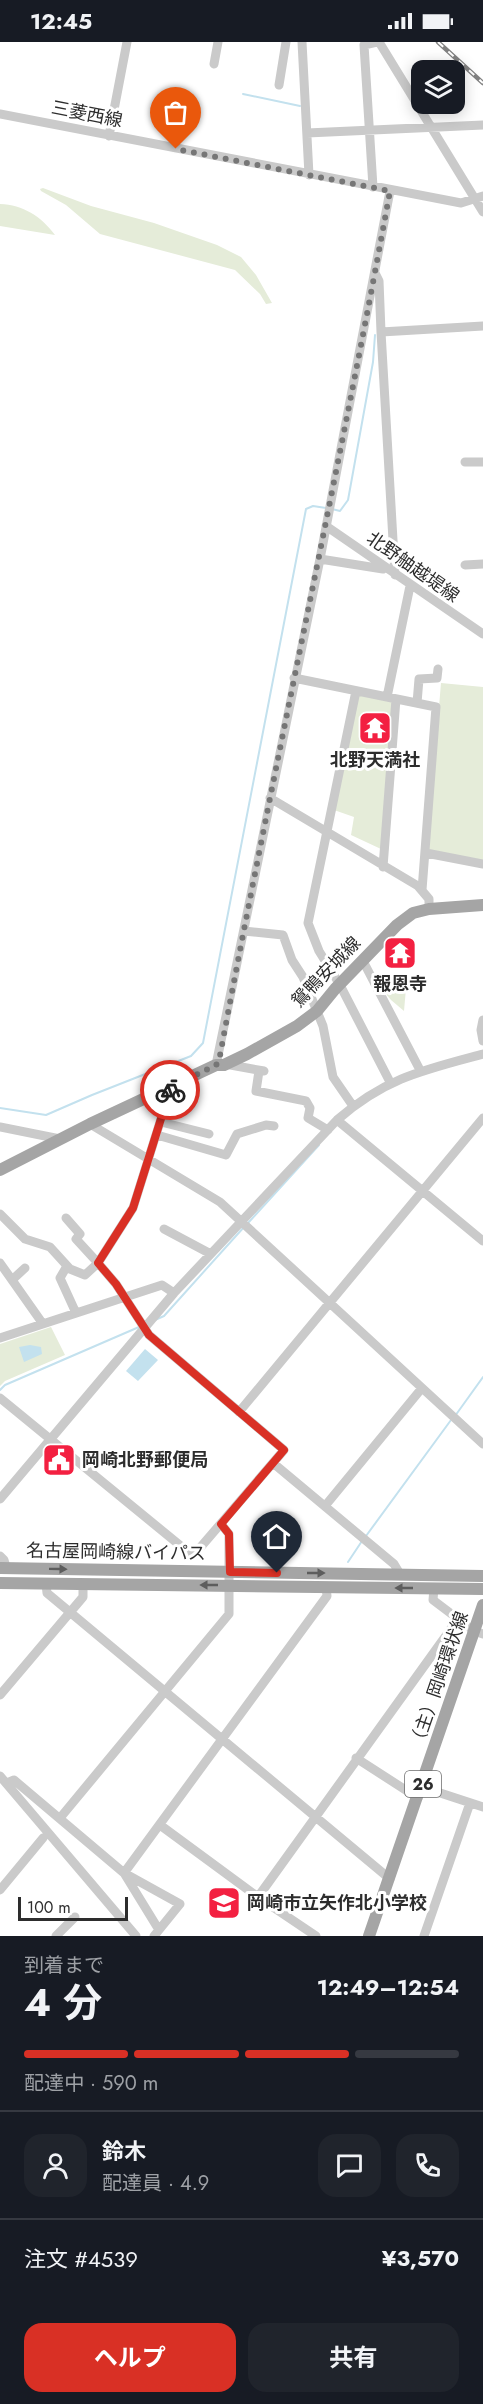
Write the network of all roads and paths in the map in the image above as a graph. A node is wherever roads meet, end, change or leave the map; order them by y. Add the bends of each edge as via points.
1 (126, 42) edge
2 (218, 42) edge
3 (286, 42) edge
4 (300, 42) edge
5 (378, 42) edge
6 (214, 64) dead end
7 (279, 85) dead end
8 (0, 114) edge
9 (483, 125) edge
10 (431, 127) junction
11 (370, 130) junction
12 (307, 133) junction
13 (109, 136) junction
14 (309, 175) junction
15 (373, 187) junction
16 (390, 191) junction
17 (479, 198) edge
18 (483, 212) edge
19 (375, 273) junction
20 (483, 326) edge
21 (381, 332) junction
22 (465, 462) dead end
23 (483, 462) edge
24 (326, 526) junction
25 (320, 559) junction
26 (483, 564) edge
27 (465, 565) dead end
28 (391, 572) junction
29 (410, 586) junction
30 (483, 634) edge
31 (438, 669) dead end
32 (294, 678) junction
33 (356, 691) junction
34 (392, 698) junction
35 (417, 703) junction
36 (270, 798) junction
37 (327, 833) junction
38 (426, 853) junction
39 (483, 864) edge
40 (383, 867) junction
41 (422, 890) junction
42 (483, 905) edge
43 (429, 909) junction
44 (244, 931) junction
45 (363, 960) junction
46 (340, 985) junction
47 (317, 1011) junction
48 (483, 1020) edge
49 (483, 1041) edge
50 (483, 1054) edge
51 (221, 1065) junction
52 (420, 1070) junction
53 (390, 1082) junction
54 (171, 1087) junction
55 (353, 1106) junction
56 (483, 1118) edge
57 (337, 1120) junction
58 (161, 1122) junction
59 (90, 1124) junction
60 (274, 1126) dead end
61 (0, 1127) edge
62 (327, 1130) junction
63 (209, 1134) dead end
64 (157, 1135) junction
65 (60, 1139) junction
66 (148, 1160) junction
67 (0, 1170) edge
68 (424, 1191) junction
69 (0, 1214) edge
70 (66, 1218) dead end
71 (241, 1221) junction
72 (164, 1229) dead end
73 (483, 1241) edge
74 (210, 1253) junction
75 (0, 1263) edge
76 (98, 1263) junction
77 (67, 1266) junction
78 (25, 1268) dead end
79 (12, 1280) junction
80 (174, 1293) junction
81 (124, 1298) junction
82 (331, 1304) junction
83 (76, 1312) junction
84 (44, 1323) junction
85 (144, 1328) junction
86 (0, 1338) edge
87 (422, 1388) junction
88 (0, 1398) edge
89 (240, 1412) junction
90 (51, 1438) junction
91 (483, 1444) edge
92 (273, 1463) junction
93 (0, 1499) edge
94 (325, 1506) junction
95 (221, 1524) junction
96 (0, 1556) edge
97 (3, 1568) edge
98 (230, 1572) junction
99 (400, 1574) junction
100 (483, 1576) edge
101 (0, 1583) edge
102 (46, 1584) junction
103 (83, 1585) junction
104 (230, 1586) junction
105 (326, 1587) junction
106 (434, 1588) junction
107 (483, 1588) edge
108 (483, 1605) edge
109 (70, 1613) junction
110 (458, 1619) junction
111 (479, 1632) edge
112 (165, 1693) junction
113 (0, 1695) edge
114 (222, 1741) junction
115 (356, 1758) junction
116 (4, 1779) edge
117 (420, 1792) junction
118 (470, 1803) junction
119 (483, 1807) edge
120 (313, 1817) junction
121 (60, 1818) junction
122 (160, 1825) junction
123 (44, 1838) dead end
124 (124, 1873) junction
125 (390, 1879) junction
126 (0, 1890) edge
127 (258, 1897) junction
128 (75, 1917) dead end
129 (156, 1933) edge
130 (56, 1936) edge
131 (136, 1936) edge
132 (316, 1936) edge
133 (369, 1936) edge
134 (424, 1936) edge

1 - 13 street
2 - 6 street
3 - 7 street
4 - 12 street
5 - 10 street
5 - 11 street via 364,45
8 - 13 street, 三菱西線
9 - 10 street
10 - 11 street
10 - 17 street
11 - 12 street
11 - 15 street
12 - 14 street
13 - 14 street, 三菱西線
14 - 15 street, 三菱西線
15 - 16 street, 三菱西線
16 - 17 street via 461,203
16 - 19 street
17 - 18 street
19 - 21 street via 379,281
19 - 24 street
20 - 21 street
21 - 28 street
22 - 23 street
24 - 25 street
24 - 28 street, 北野舳越堤線
25 - 28 street
25 - 32 street
26 - 27 street
28 - 29 street, 北野舳越堤線
29 - 30 street, 北野舳越堤線
29 - 34 street
31 - 35 street via 437,678 419,679
32 - 33 street
32 - 36 street
33 - 34 street
33 - 37 street
34 - 35 street
34 - 40 street
35 - 38 street via 436,707
36 - 37 street
36 - 44 street
37 - 40 street
37 - 46 street via 308,923 319,951
38 - 39 street
38 - 41 street
40 - 41 street
41 - 43 street via 429,899
42 - 43 main road, 鴛鴨安城線
43 - 45 main road, 鴛鴨安城線 via 413,913 397,925
44 - 47 street via 283,935
44 - 51 street
45 - 46 main road, 鴛鴨安城線
45 - 52 street
46 - 47 main road, 鴛鴨安城線
46 - 53 street
47 - 51 main road, 鴛鴨安城線 via 297,1026
47 - 55 street via 333,1077
48 - 49 street
50 - 52 street
51 - 54 main road, 鴛鴨安城線
51 - 62 street via 262,1071 256,1091 306,1101 310,1108 308,1118
52 - 53 street
53 - 55 street
54 - 58 street
54 - 59 main road, 鴛鴨安城線
55 - 57 street
56 - 68 street
57 - 62 street
57 - 68 street
58 - 63 street
58 - 64 street
59 - 65 main road, 鴛鴨安城線
59 - 66 street
60 - 64 street via 237,1134 226,1155
61 - 65 street
62 - 71 street
64 - 66 street
65 - 67 main road, 鴛鴨安城線
66 - 71 street via 220,1202
66 - 76 street via 133,1208
68 - 73 street
68 - 82 street
69 - 77 street via 25,1239 50,1247
70 - 76 street via 80,1234 76,1239
71 - 74 street
71 - 82 street
72 - 74 street
74 - 80 street
75 - 79 street
76 - 77 street via 86,1275
76 - 81 street
77 - 83 street via 60,1278
78 - 79 street
79 - 84 street
80 - 81 street via 162,1284
80 - 85 street
81 - 83 street
81 - 85 street
82 - 87 street
82 - 89 street
83 - 84 street
84 - 86 street
85 - 89 street
85 - 90 street
87 - 91 street
87 - 94 street
88 - 90 street
89 - 92 street via 284,1450
90 - 93 street
90 - 95 street via 193,1556
92 - 94 street
92 - 95 street
94 - 99 street via 394,1564
95 - 98 street via 229,1534
96 - 97 street
97 -> 98 main road, 名古屋岡崎線バイパス
98 -> 99 main road, 名古屋岡崎線バイパス
98 - 104 street
99 - 100 main road, 名古屋岡崎線バイパス
101 - 102 main road, 名古屋岡崎線バイパス
102 - 103 main road, 名古屋岡崎線バイパス
102 - 109 street via 47,1593
104 -> 103 main road, 名古屋岡崎線バイパス
103 - 109 street via 83,1597
104 - 105 main road, 名古屋岡崎線バイパス
104 - 112 street via 230,1614
106 -> 105 main road, 名古屋岡崎線バイパス
105 - 114 street via 327,1596
106 - 107 main road, 名古屋岡崎線バイパス
106 - 110 street via 433,1600
108 - 111 main road, （主）岡崎環状線 / 26
109 - 112 street
109 - 113 street
110 - 111 street
110 - 115 street
111 - 117 main road, （主）岡崎環状線 / 26
112 - 114 street
112 - 121 street
114 - 120 street
114 - 122 street
115 - 117 street
115 - 120 street
116 - 121 street via 14,1780
116 - 131 street
117 - 118 street
117 - 125 main road, （主）岡崎環状線 / 26
118 - 119 street
118 - 134 street
120 - 125 street
120 - 127 street
121 - 124 street
122 - 124 street
122 - 127 street
123 - 126 street
124 - 129 street
124 - 129 street via 180,1904
125 - 133 main road, （主）岡崎環状線 / 26
127 - 132 street
128 - 130 street

